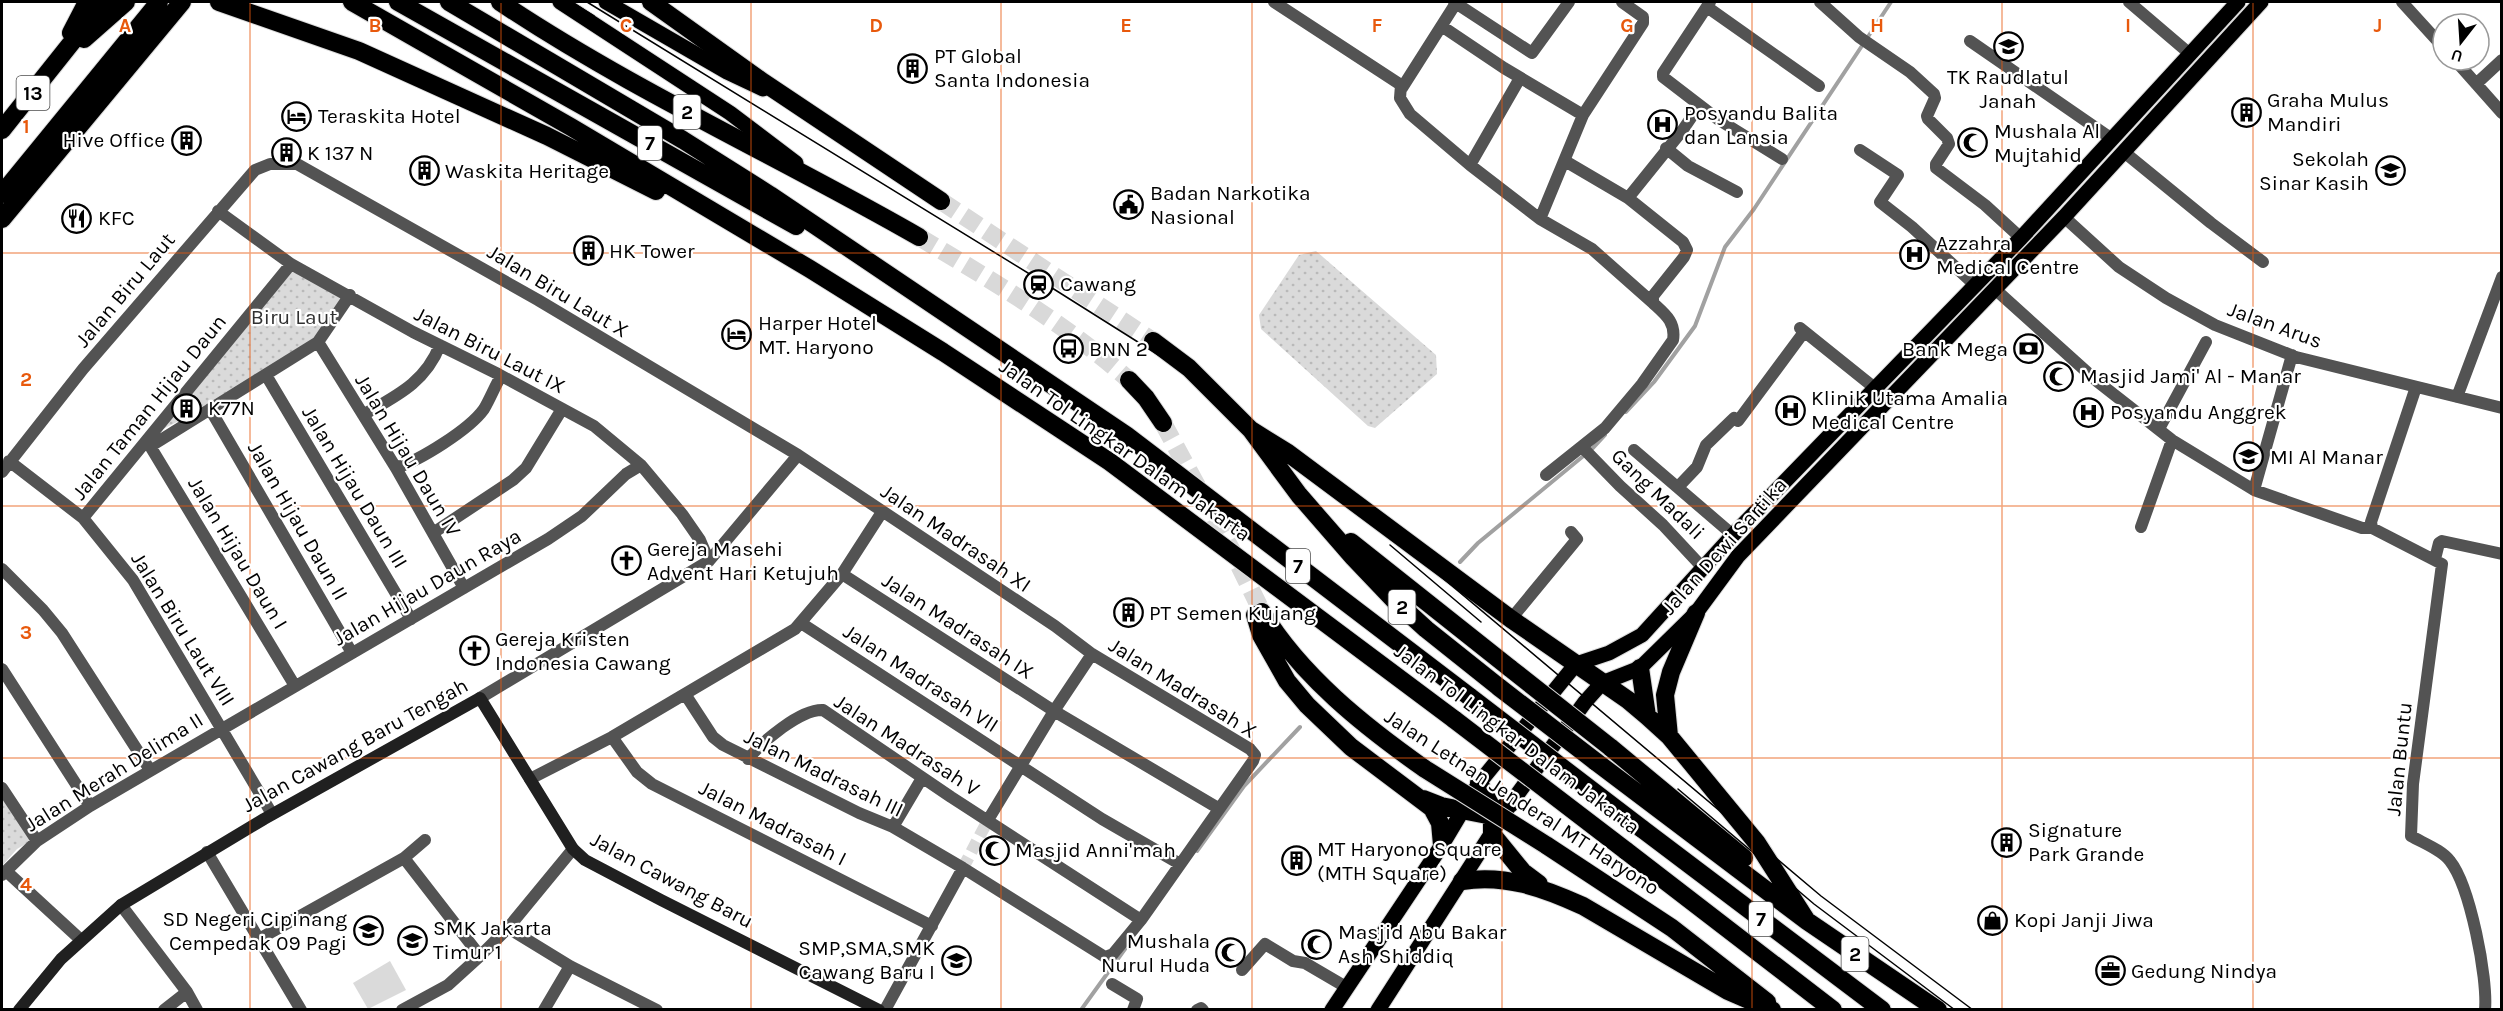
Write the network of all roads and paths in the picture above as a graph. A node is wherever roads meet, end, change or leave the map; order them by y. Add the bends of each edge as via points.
1 (87, 2) edge
2 (104, 2) edge
3 (126, 2) edge
4 (159, 2) edge
5 (182, 2) edge
6 (222, 2) edge
7 (352, 2) edge
8 (398, 2) edge
9 (449, 2) edge
10 (500, 2) edge
11 (560, 2) edge
12 (606, 2) edge
13 (651, 2) edge
14 (1274, 2) edge
15 (1455, 2) edge
16 (1569, 2) edge
17 (1622, 2) edge
18 (1820, 2) edge
19 (2129, 2) edge
20 (2238, 2) edge
21 (2261, 2) edge
22 (2402, 2) edge
23 (1708, 4) edge
24 (1443, 27) junction
25 (2431, 34) edge
26 (1970, 41) dead end
27 (63, 54) junction
28 (2190, 54) junction
29 (2502, 60) edge
30 (2466, 72) edge
31 (1520, 78) junction
32 (2476, 84) junction
33 (1819, 86) dead end
34 (1402, 88) junction
35 (1699, 106) junction
36 (2502, 113) edge
37 (1583, 115) junction
38 (823, 122) junction
39 (2, 130) edge
40 (2112, 139) junction
41 (1666, 148) junction
42 (1860, 150) dead end
43 (2124, 152) junction
44 (1782, 159) dead end
45 (1565, 160) junction
46 (297, 164) joint
47 (1470, 165) junction
48 (823, 182) junction
49 (1737, 192) dead end
50 (2, 194) edge
51 (1628, 198) junction
52 (941, 201) tunnel mouth
53 (218, 211) junction
54 (2064, 217) junction
55 (2, 219) edge
56 (1539, 219) junction
57 (919, 237) tunnel mouth
58 (2020, 238) junction
59 (2263, 262) dead end
60 (291, 264) junction
61 (810, 269) junction
62 (2502, 277) edge
63 (901, 285) junction
64 (1975, 285) junction
65 (1996, 290) junction
66 (350, 296) junction
67 (1653, 303) junction
68 (1153, 341) tunnel mouth
69 (318, 342) junction
70 (2206, 342) dead end
71 (440, 345) junction
72 (2292, 355) junction
73 (266, 375) junction
74 (501, 376) junction
75 (1129, 380) tunnel mouth
76 (2416, 387) junction
77 (1876, 389) junction
78 (2457, 397) junction
79 (2502, 408) edge
80 (210, 409) junction
81 (562, 409) junction
82 (363, 415) junction
83 (1163, 423) tunnel mouth
84 (2159, 429) junction
85 (1251, 430) junction
86 (2172, 440) junction
87 (149, 443) junction
88 (1634, 450) dead end
89 (1586, 451) dead end
90 (798, 455) junction
91 (9, 462) junction
92 (641, 465) junction
93 (396, 468) junction
94 (2, 472) edge
95 (1546, 475) dead end
96 (1678, 487) junction
97 (2254, 490) junction
98 (882, 512) junction
99 (1315, 513) junction
100 (83, 518) junction
101 (2141, 527) dead end
102 (2372, 528) junction
103 (1571, 532) dead end
104 (433, 533) junction
105 (1733, 535) junction
106 (2502, 554) edge
107 (2435, 560) junction
108 (709, 561) junction
109 (1702, 568) junction
110 (2, 569) edge
111 (842, 574) junction
112 (464, 588) junction
113 (1696, 613) junction
114 (1510, 619) junction
115 (411, 620) junction
116 (801, 623) junction
117 (352, 653) junction
118 (1092, 654) junction
119 (1576, 664) junction
120 (1640, 668) junction
121 (2, 669) edge
122 (1602, 683) junction
123 (295, 686) junction
124 (686, 694) junction
125 (480, 698) junction
126 (1054, 711) junction
127 (1647, 716) junction
128 (222, 728) junction
129 (1669, 736) junction
130 (612, 737) junction
131 (748, 759) junction
132 (1020, 766) junction
133 (150, 770) junction
134 (922, 778) junction
135 (530, 779) junction
136 (1479, 783) junction
137 (2, 791) edge
138 (1421, 798) junction
139 (1511, 803) junction
140 (90, 806) junction
141 (1218, 808) junction
142 (1462, 811) junction
143 (272, 814) junction
144 (1493, 814) junction
145 (988, 820) junction
146 (892, 827) junction
147 (1492, 834) junction
148 (37, 840) junction
149 (425, 840) dead end
150 (1442, 845) junction
151 (573, 849) junction
152 (207, 852) junction
153 (404, 858) junction
154 (1180, 864) junction
155 (963, 868) junction
156 (4, 873) edge
157 (1462, 881) junction
158 (1559, 895) junction
159 (1775, 896) junction
160 (121, 905) junction
161 (1141, 920) junction
162 (1807, 921) junction
163 (933, 926) junction
164 (508, 928) junction
165 (259, 939) junction
166 (81, 940) junction
167 (480, 956) junction
168 (570, 966) junction
169 (1242, 970) dead end
170 (1112, 984) dead end
171 (1346, 987) junction
172 (187, 992) junction
173 (19, 1010) edge
174 (164, 1010) edge
175 (197, 1010) edge
176 (301, 1010) edge
177 (402, 1010) edge
178 (543, 1010) edge
179 (657, 1010) edge
180 (879, 1010) edge
181 (885, 1010) edge
182 (1133, 1010) edge
183 (1197, 1010) edge
184 (1203, 1010) edge
185 (1332, 1010) edge
186 (1378, 1010) edge
187 (1772, 1010) edge
188 (1777, 1010) edge
189 (1833, 1010) edge
190 (1882, 1010) edge
191 (1938, 1010) edge
192 (2485, 1010) edge

1 - 27 highway
2 - 27 highway
3 - 27 highway
4 - 50 highway
5 - 55 highway
6 - 61 highway via 359,51 476,103
7 - 61 highway, 7
8 - 63 highway, 7
9 - 63 highway via 683,140
10 - 48 highway, 2 via 694,116
11 - 48 main road via 730,113
12 - 38 main road
13 - 38 highway
14 - 34 street
15 - 16 street via 1532,53
15 - 24 street
17 - 37 street via 1643,17 1643,23
18 - 58 street via 1870,46 1910,72 1935,98 1927,116 1949,144 1936,168
19 - 28 street
20 - 28 main road, Jalan Dewi Sartika
21 - 43 main road, Jalan Dewi Sartika
22 - 25 street
23 - 33 street
23 - 35 street via 1663,73 1663,78
24 - 31 street
24 - 34 street
26 - 40 street
27 - 39 highway, 13
28 - 40 main road, Jalan Dewi Sartika
29 - 32 street
30 - 32 street
31 - 37 street
31 - 47 street
32 - 36 street
34 - 47 street via 1400,98 1410,114
35 - 41 street
35 - 44 street
37 - 45 street
38 - 52 highway
40 - 58 main road, Jalan Dewi Sartika
41 - 49 street via 1688,166
41 - 51 street
42 - 64 street via 1899,176 1880,202
43 - 54 main road, Jalan Dewi Sartika
43 - 59 street
45 - 51 street
45 - 56 street
46 - 53 street, Jalan Biru Laut via 270,164 255,170
46 - 90 street, Jalan Biru Laut X
47 - 56 street
48 - 57 highway, 2
51 - 67 street via 1686,248 1684,257 1653,296
53 - 60 street, Jalan Biru Laut IX
53 - 91 street, Jalan Biru Laut
54 - 65 main road, Jalan Dewi Sartika
54 - 72 street, Jalan Arus via 2119,267 2166,298 2215,325
56 - 67 street via 1592,249
58 - 64 main road, Jalan Dewi Sartika
60 - 66 street, Jalan Biru Laut IX
60 - 87 street, Jalan Taman Hijau Daun
61 - 189 highway, Jalan Tol Lingkar Dalam Jakarta / 7, bridge via 1110,462
62 - 78 street
63 - 190 highway, Jalan Tol Lingkar Dalam Jakarta / 7, bridge via 1126,435
64 - 77 main road, Jalan Dewi Sartika
65 - 84 street via 2098,382
65 - 113 main road, Jalan Dewi Sartika via 1738,556
66 - 69 street, Jalan Taman Hijau Daun
66 - 71 street, Jalan Biru Laut IX
67 - 95 street via 1670,319 1675,332 1673,340 1605,428
68 - 85 highway, 2 via 1189,368
69 - 73 street, Jalan Taman Hijau Daun
69 - 82 street, Jalan Hijau Daun IV
70 - 84 street
71 - 74 street, Jalan Biru Laut IX
71 - 82 street via 420,379
72 - 76 street, Jalan Arus
72 - 97 street
73 - 80 street, Jalan Taman Hijau Daun
73 - 115 street, Jalan Hijau Daun III
74 - 81 street, Jalan Biru Laut IX
74 - 93 street via 472,422 414,462
75 - 83 highway
76 - 78 street, Jalan Arus
76 - 102 street
77 - 96 street via 1801,329 1738,421 1734,418 1706,445 1697,467
77 - 105 main road, Jalan Dewi Sartika
78 - 79 street, Jalan Arus
80 - 87 street, Jalan Taman Hijau Daun
80 - 117 street, Jalan Hijau Daun II
81 - 92 street, Jalan Biru Laut IX via 594,426
81 - 104 street via 526,468
82 - 93 street, Jalan Hijau Daun IV
84 - 86 street
85 - 99 highway, 2
85 - 114 highway via 1288,453
86 - 97 street
86 - 101 street
87 - 100 street, Jalan Taman Hijau Daun
87 - 123 street, Jalan Hijau Daun I
88 - 96 street
89 - 109 street, Gang Madali
90 - 98 street, Jalan Madrasah XI
90 - 108 street, Jalan Cawang Baru Tengah
91 - 94 street, Jalan Biru Laut
91 - 100 street, Jalan Biru Laut VIII
92 - 108 street, Jalan Biru Laut IX via 682,514
92 - 112 street, Jalan Hijau Daun Raya via 626,474 582,516
93 - 104 street, Jalan Hijau Daun IV
96 - 105 street
97 - 102 street via 2362,528
98 - 111 street
98 - 118 street, Jalan Madrasah XI
99 - 159 highway, 2, bridge via 1753,866
99 - 159 highway, 2, bridge via 1393,599 1426,629
100 - 128 street, Jalan Biru Laut VIII via 133,580
102 - 107 street
103 - 114 street via 1577,539
104 - 112 street, Jalan Hijau Daun IV
105 - 109 main road, Jalan Dewi Sartika
106 - 107 street via 2442,541
107 - 192 street, Jalan Buntu via 2442,564 2411,836 2450,860 2461,879 2481,959 2487,994
108 - 125 street, Jalan Cawang Baru Tengah
109 - 119 main road, Jalan Dewi Sartika via 1642,635 1609,653
110 - 133 street via 62,633
111 - 116 street
111 - 126 street, Jalan Madrasah IX
112 - 115 street, Jalan Hijau Daun Raya
113 - 120 main road, Jalan Dewi Sartika
113 - 129 highway via 1665,695
114 - 119 highway
115 - 117 street, Jalan Hijau Daun Raya
116 - 124 street
116 - 132 street, Jalan Madrasah VII
117 - 123 street, Jalan Hijau Daun Raya
118 - 126 street
118 - 141 street, Jalan Madrasah X via 1255,755
119 - 122 highway
119 - 136 main road
120 - 122 main road, Jalan Dewi Sartika
120 - 127 highway
121 - 140 street
122 - 127 highway
122 - 139 main road
123 - 128 street, Jalan Hijau Daun Raya
124 - 130 street
124 - 131 street, Jalan Madrasah III via 713,737
125 - 135 street, Jalan Cawang Baru
125 - 143 street, Jalan Cawang Baru Tengah
126 - 132 street
126 - 141 street, Jalan Madrasah IX
127 - 129 highway
128 - 133 street, Jalan Merah Delima II
128 - 143 street, Jalan Biru Laut VIII
129 - 162 highway via 1757,843
130 - 135 street
130 - 163 street, Jalan Madrasah I via 637,772 652,784
131 - 134 street, Jalan Madrasah V via 765,740 812,711 823,710
131 - 146 street, Jalan Madrasah III
132 - 145 street
132 - 154 street, Jalan Madrasah VII
133 - 140 street, Jalan Merah Delima II
134 - 145 street, Jalan Madrasah V
134 - 146 street
135 - 151 street, Jalan Cawang Baru
136 - 142 main road
136 - 144 highway
137 - 148 street
138 - 142 highway
138 - 150 highway via 1440,822
138 - 188 highway, Jalan Letnan Jenderal MT Haryono, bridge via 1351,747 1307,705 1287,681 1262,635 1258,614 1324,686 1374,732 1672,928
139 - 144 highway
139 - 147 main road
140 - 148 street, Jalan Merah Delima II
141 - 154 street
142 - 144 highway
142 - 150 main road
143 - 152 street, Jalan Cawang Baru Tengah
144 - 147 highway
145 - 161 street, Jalan Madrasah V
146 - 155 street, Jalan Madrasah III
147 - 157 main road
147 - 158 highway via 1523,872
148 - 156 street, Jalan Merah Delima II
149 - 153 street
150 - 171 main road
151 - 164 street
151 - 180 street, Jalan Cawang Baru via 585,860 661,900
152 - 160 street, Jalan Cawang Baru Tengah
152 - 165 street
153 - 165 street
153 - 167 street
154 - 161 street
155 - 161 street, Jalan Madrasah III via 1101,956 1109,957
155 - 163 street
156 - 166 street
157 - 158 highway via 1506,879
157 - 186 main road
158 - 187 highway via 1728,991
159 - 162 highway, 2
160 - 166 street, Jalan Cawang Baru Tengah
160 - 172 street
162 - 191 highway, 2
163 - 181 street
164 - 167 street
164 - 168 street
165 - 176 street
166 - 173 street, Jalan Cawang Baru Tengah
167 - 177 street via 447,985
168 - 178 street
168 - 179 street
169 - 171 street via 1265,944
170 - 182 street via 1137,999
171 - 185 main road
172 - 174 street
172 - 175 street
183 - 184 street

